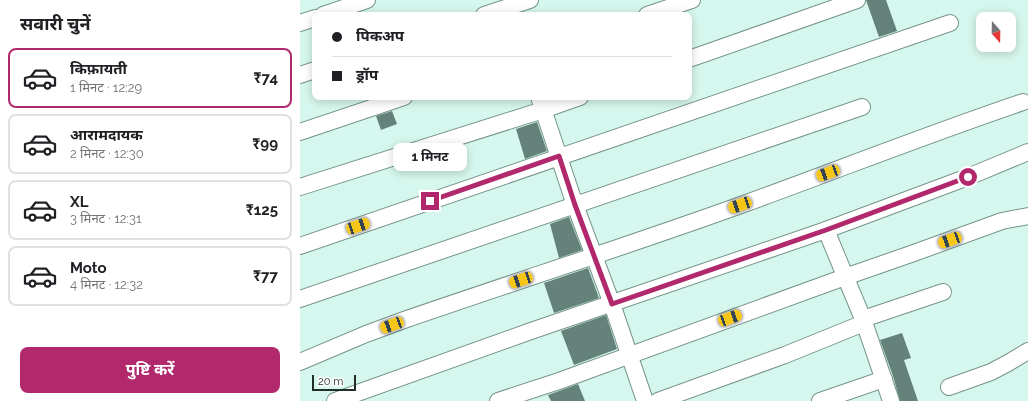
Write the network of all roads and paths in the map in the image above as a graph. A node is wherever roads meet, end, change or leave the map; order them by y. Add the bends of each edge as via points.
1 (367, 0) edge
2 (530, 0) edge
3 (692, 0) edge
4 (857, 0) edge
5 (506, 8) edge
6 (333, 12) edge
7 (493, 12) edge
8 (656, 12) edge
9 (312, 19) edge
10 (300, 23) edge
11 (950, 23) dead end
12 (692, 58) edge
13 (312, 71) edge
14 (300, 75) edge
15 (395, 100) edge
16 (560, 100) edge
17 (1023, 102) dead end
18 (541, 103) edge
19 (862, 107) dead end
20 (300, 132) edge
21 (1028, 152) edge
22 (559, 156) junction
23 (300, 187) edge
24 (575, 205) junction
25 (1028, 216) edge
26 (826, 230) junction
27 (300, 246) edge
28 (593, 255) junction
29 (845, 276) junction
30 (943, 292) dead end
31 (300, 299) edge
32 (612, 304) junction
33 (864, 321) junction
34 (1028, 352) edge
35 (629, 355) junction
36 (300, 362) edge
37 (884, 379) junction
38 (949, 386) dead end
39 (335, 401) edge
40 (498, 401) edge
41 (645, 401) edge
42 (658, 401) edge
43 (820, 401) edge
44 (892, 401) edge

1 - 6 street
2 - 5 street
3 - 8 street
4 - 12 street
5 - 7 street
9 - 10 street
11 - 22 street
13 - 14 street
15 - 20 street
16 - 18 street
17 - 28 street via 740,205
18 - 22 street
18 - 23 street
19 - 24 street
21 - 26 street
22 - 24 street
22 - 27 street
24 - 28 street
24 - 31 street
25 - 29 street via 1002,221
26 - 29 street
26 - 32 street
28 - 32 street
28 - 36 street via 404,320
29 - 33 street
29 - 35 street
30 - 33 street
32 - 35 street
32 - 39 street
33 - 37 street
33 - 42 street via 785,355
34 - 38 street via 991,372
35 - 40 street
35 - 41 street
37 - 43 street
37 - 44 street

